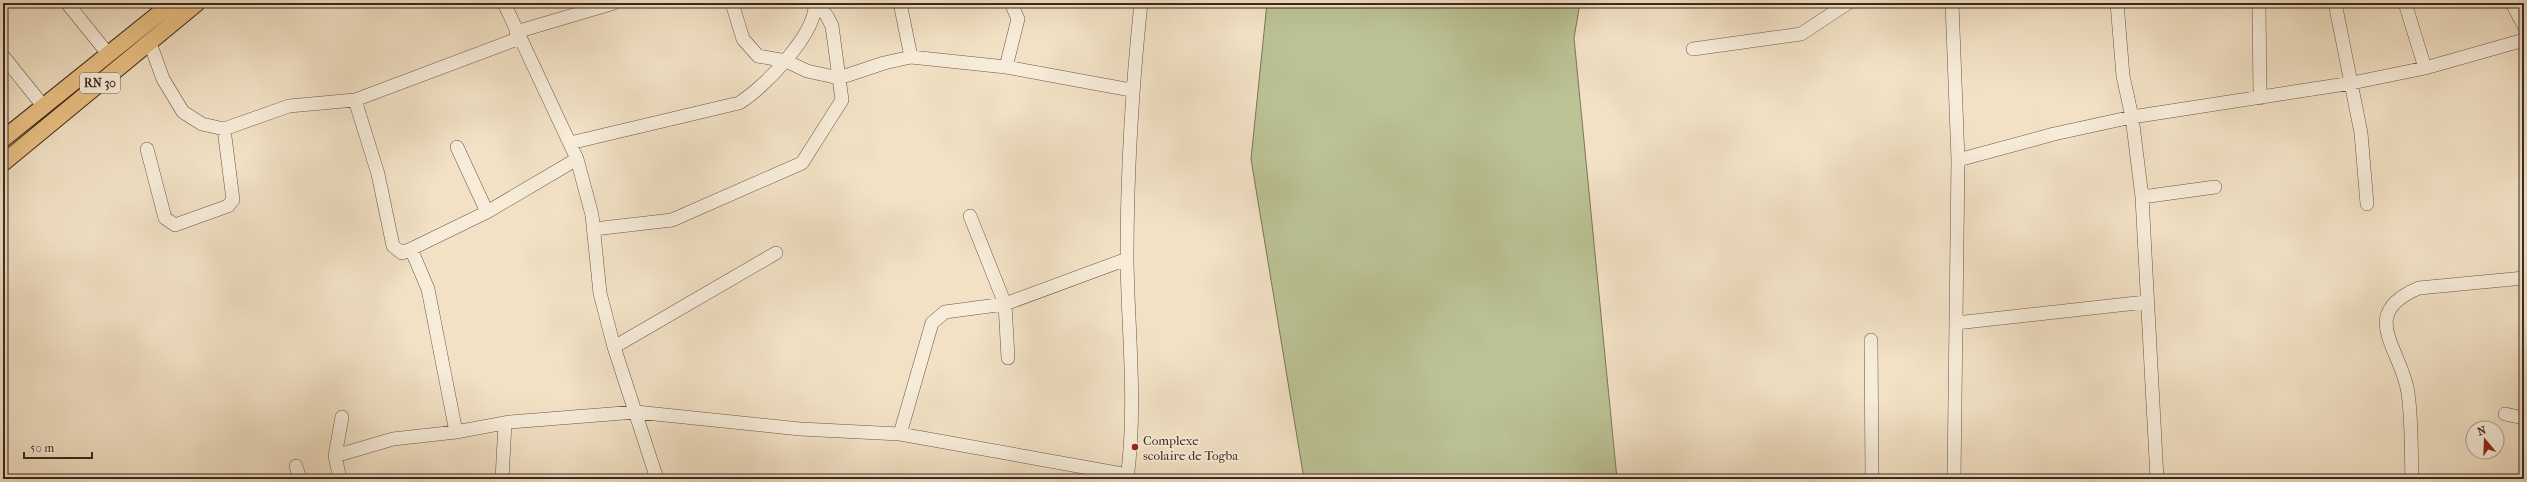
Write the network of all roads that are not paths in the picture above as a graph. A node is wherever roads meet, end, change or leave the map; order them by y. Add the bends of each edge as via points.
1 (67, 3) edge
2 (172, 3) edge
3 (197, 3) edge
4 (504, 3) edge
5 (614, 3) edge
6 (732, 3) edge
7 (816, 3) edge
8 (900, 3) edge
9 (1011, 3) edge
10 (1141, 3) edge
11 (1848, 3) edge
12 (1952, 3) edge
13 (2117, 3) edge
14 (2259, 3) edge
15 (2335, 3) edge
16 (2405, 3) edge
17 (2512, 3) edge
18 (2524, 26) edge
19 (518, 35) junction
20 (2524, 40) edge
21 (150, 43) junction
22 (1693, 49) dead end
23 (109, 55) junction
24 (3, 56) edge
25 (911, 57) junction
26 (786, 61) junction
27 (1006, 67) junction
28 (2425, 68) junction
29 (840, 78) junction
30 (2352, 83) junction
31 (1131, 90) junction
32 (2260, 98) junction
33 (355, 100) junction
34 (44, 107) junction
35 (2132, 117) junction
36 (224, 129) junction
37 (3, 139) edge
38 (570, 143) junction
39 (457, 147) dead end
40 (147, 149) dead end
41 (577, 159) junction
42 (1958, 160) junction
43 (3, 163) edge
44 (2215, 187) dead end
45 (2142, 197) junction
46 (2367, 204) dead end
47 (487, 212) junction
48 (970, 216) dead end
49 (594, 229) junction
50 (411, 249) junction
51 (776, 253) dead end
52 (1127, 259) junction
53 (2524, 278) edge
54 (2146, 302) junction
55 (1005, 304) junction
56 (1956, 324) junction
57 (1870, 340) dead end
58 (614, 347) junction
59 (1008, 358) dead end
60 (636, 412) junction
61 (2505, 414) dead end
62 (342, 417) dead end
63 (2524, 418) edge
64 (505, 423) junction
65 (456, 432) junction
66 (900, 434) junction
67 (335, 456) junction
68 (296, 466) dead end
69 (1128, 477) edge
70 (300, 479) edge
71 (340, 479) edge
72 (502, 479) edge
73 (657, 479) edge
74 (1872, 479) edge
75 (1954, 479) edge
76 (2157, 479) edge
77 (2412, 479) edge

1 - 23 street
2 - 23 main road, RN 30 / RN 30
3 - 21 main road, RN 30
4 - 19 street
5 - 19 street
6 - 26 street via 736,21 746,44 758,56
7 - 26 street via 813,20
7 - 29 street via 832,26
8 - 25 street
9 - 27 street via 1018,19
10 - 31 street
11 - 22 street via 1801,34
12 - 42 street
13 - 35 street via 2124,76
14 - 32 street
15 - 30 street
16 - 28 street
17 - 18 street
19 - 33 street
19 - 38 street
20 - 28 street
21 - 36 street via 163,79 183,112 202,124
21 - 43 main road, RN 30
23 - 34 main road, RN 30 / RN 30
24 - 34 street
25 - 27 street
25 - 29 street
26 - 29 street via 807,71
26 - 38 street via 760,89 739,103
27 - 31 street
28 - 30 street
29 - 49 street via 841,105 802,163 672,220
30 - 32 street
30 - 46 street via 2361,133
31 - 52 street
32 - 35 street
33 - 36 street via 289,106
33 - 50 street via 378,174 392,246 402,253
34 - 37 main road, RN 30 / RN 30
35 - 42 street via 2054,134
35 - 45 street
36 - 40 street via 233,200 228,206 175,225 165,218
38 - 41 street
39 - 47 street
41 - 47 street
41 - 49 street
42 - 56 street
44 - 45 street
45 - 54 street
47 - 50 street
48 - 55 street
49 - 58 street via 600,293
50 - 65 street via 428,289
51 - 58 street
52 - 55 street
52 - 69 street via 1133,411
53 - 77 street via 2419,288 2404,294 2391,306 2385,319 2387,334 2408,392
54 - 56 street
54 - 76 street
55 - 59 street
55 - 66 street via 945,312 932,323
56 - 75 street
57 - 74 street
58 - 60 street
60 - 64 street
60 - 66 street via 800,429
60 - 73 street
61 - 63 street
62 - 67 street
64 - 65 street
64 - 72 street
65 - 67 street via 393,439
66 - 69 street
67 - 71 street
68 - 70 street

